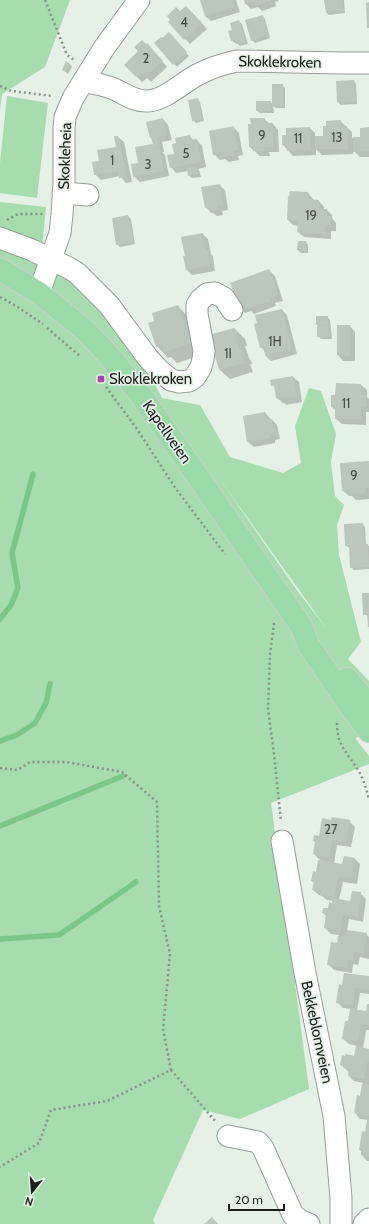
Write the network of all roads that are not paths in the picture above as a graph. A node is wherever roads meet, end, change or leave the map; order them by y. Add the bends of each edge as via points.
1 (139, 0) edge
2 (369, 63) edge
3 (82, 84) junction
4 (63, 193) junction
5 (88, 195) dead end
6 (3, 230) edge
7 (51, 260) junction
8 (0, 270) edge
9 (39, 293) junction
10 (232, 310) dead end
11 (302, 626) junction
12 (369, 706) edge
13 (369, 731) edge
14 (282, 841) road end
15 (228, 1136) road end
16 (369, 1219) edge
17 (310, 1224) edge
18 (341, 1224) edge
19 (364, 1224) edge

1 - 3 street, Skokleheia via 104,48
2 - 3 street, Skoklekroken via 237,61 221,64 171,92 149,101 128,97 97,84
3 - 4 street, Skokleheia via 65,117
4 - 5 street
4 - 7 street, Skokleheia via 60,233
6 - 7 street
7 - 9 street, Skokleheia
7 - 10 street via 81,276 109,305 148,358 171,380 189,381 198,373 204,360 197,314 197,305 203,297 215,293 224,298
8 - 9 main road, Kapellveien
9 - 11 main road, Kapellveien via 86,331 116,363
11 - 12 main road, Kapellveien via 317,639
11 - 13 main road, Kapellveien via 309,646
14 - 18 street, Bekkeblomveien via 334,1116
15 - 17 street via 258,1142 293,1214
16 - 19 street

